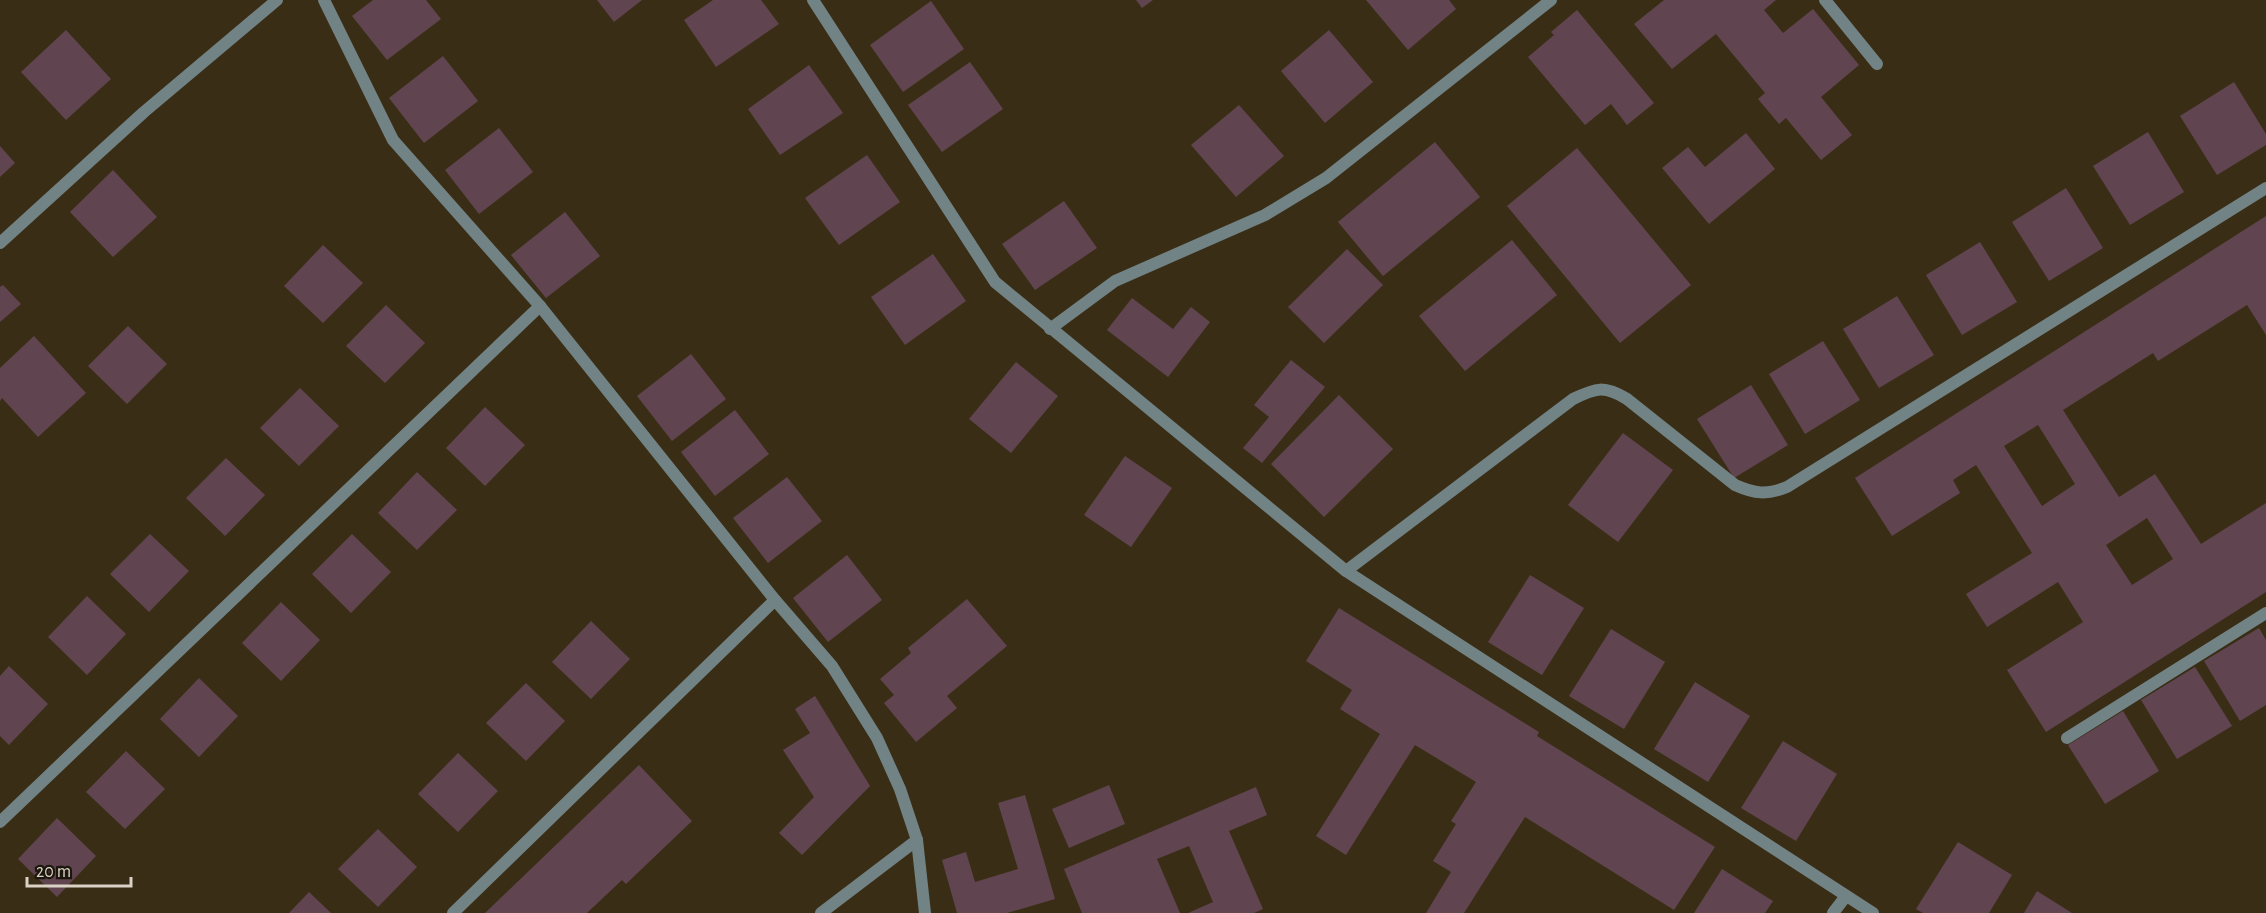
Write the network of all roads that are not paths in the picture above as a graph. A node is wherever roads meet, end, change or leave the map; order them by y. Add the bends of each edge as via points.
1 (277, 0) edge
2 (324, 0) edge
3 (813, 0) edge
4 (1551, 0) edge
5 (1825, 0) edge
6 (1876, 64) dead end
7 (2266, 188) edge
8 (0, 243) edge
9 (540, 306) junction
10 (1050, 329) junction
11 (1346, 572) junction
12 (775, 600) junction
13 (2266, 613) edge
14 (2067, 738) dead end
15 (0, 822) edge
16 (917, 840) junction
17 (1846, 896) junction
18 (453, 913) edge
19 (821, 913) edge
20 (925, 913) edge
21 (1833, 913) edge
22 (1873, 913) edge

1 - 8 street via 144,112
2 - 9 street via 393,140
3 - 10 street via 995,282
4 - 10 street via 1326,178 1265,215 1114,281
5 - 6 street
7 - 11 street via 1787,487 1771,493 1753,493 1735,485 1626,399 1610,389 1593,389 1573,399
9 - 12 street
9 - 15 street
10 - 11 street
11 - 17 street
12 - 16 street via 831,666 878,738
12 - 18 street
13 - 14 street
16 - 19 street
16 - 20 street
17 - 21 street
17 - 22 street

